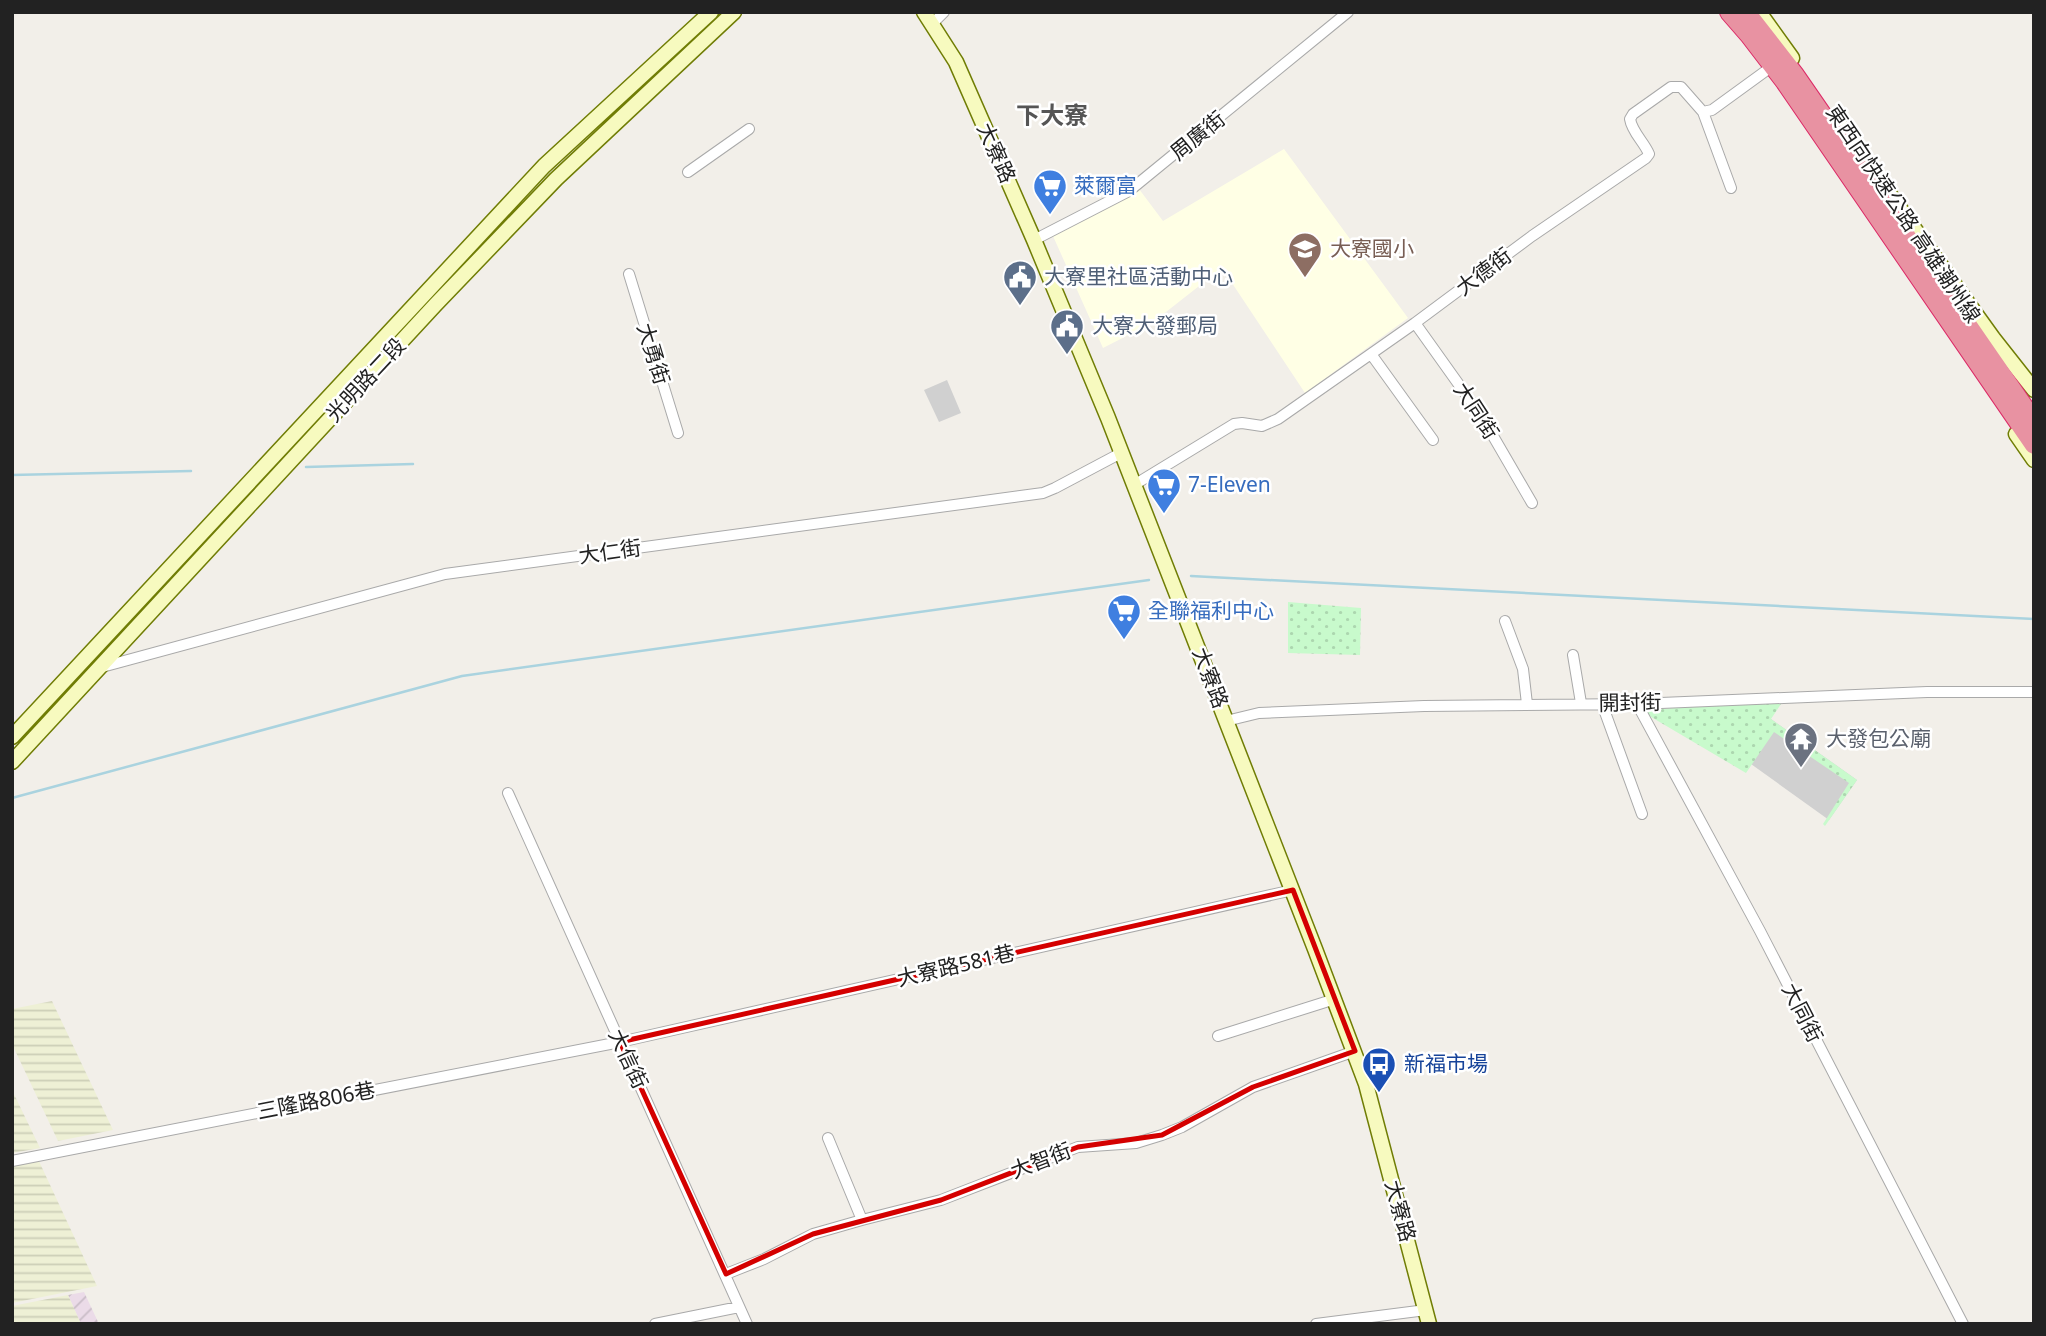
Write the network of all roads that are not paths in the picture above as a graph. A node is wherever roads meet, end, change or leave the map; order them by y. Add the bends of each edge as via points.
1 (711, 12) edge
2 (734, 12) edge
3 (944, 12) edge
4 (1348, 12) edge
5 (1719, 12) edge
6 (1729, 12) edge
7 (1745, 12) edge
8 (1759, 12) edge
9 (928, 18) edge
10 (1767, 70) junction
11 (1703, 113) junction
12 (749, 129) dead end
13 (688, 172) dead end
14 (1731, 188) dead end
15 (1034, 240) junction
16 (629, 274) dead end
17 (1415, 323) junction
18 (1371, 354) junction
19 (2034, 390) edge
20 (2032, 417) edge
21 (678, 433) dead end
22 (1433, 440) dead end
23 (2034, 446) edge
24 (1122, 453) junction
25 (2034, 460) edge
26 (1134, 485) junction
27 (1532, 503) dead end
28 (1505, 621) dead end
29 (1573, 655) dead end
30 (98, 668) junction
31 (2034, 692) edge
32 (1581, 703) junction
33 (1527, 704) junction
34 (1602, 704) junction
35 (1637, 704) junction
36 (1226, 721) junction
37 (12, 737) edge
38 (12, 762) edge
39 (508, 793) dead end
40 (1642, 814) dead end
41 (1293, 890) junction
42 (1335, 999) junction
43 (1218, 1036) dead end
44 (620, 1042) junction
45 (1355, 1051) junction
46 (828, 1138) dead end
47 (12, 1161) edge
48 (862, 1220) junction
49 (726, 1275) junction
50 (739, 1307) junction
51 (1427, 1317) edge
52 (655, 1324) edge
53 (747, 1324) edge
54 (1316, 1324) edge
55 (1963, 1324) edge

1 - 37 street, 光明路二段 via 544,166
2 - 30 street, 光明路二段 via 556,178
3 - 9 street
4 - 15 street, 周廣街 via 1129,191
5 - 10 street
6 - 23 highway, 東西向快速公路 高雄潮州線 via 1784,82
7 - 20 highway, 東西向快速公路 高雄潮州線 via 1795,75
8 - 19 street
9 - 15 street, 大寮路 via 956,62
10 - 11 street
10 - 25 street
11 - 14 street
11 - 17 street, 大德街 via 1677,86 1633,114 1631,125 1647,149 1646,158
12 - 13 street
15 - 24 street, 大寮路
16 - 21 street, 大勇街
17 - 18 street, 大德街
17 - 27 street, 大同街 via 1482,416
18 - 22 street
18 - 26 street, 大德街 via 1278,419 1262,426 1234,424
24 - 26 street, 大寮路
24 - 30 street, 大仁街 via 1043,493 445,574
26 - 36 street, 大寮路
28 - 33 street via 1523,669
29 - 32 street
30 - 38 street, 光明路二段
31 - 35 street, 開封街
32 - 33 street, 開封街
32 - 34 street, 開封街
33 - 36 street, 開封街 via 1259,713
34 - 35 street, 開封街
34 - 40 street
35 - 55 street, 大同街
36 - 41 street, 大寮路
39 - 44 street, 大信街
41 - 42 street, 大寮路
41 - 44 street, 大寮路581巷
42 - 43 street
42 - 45 street, 大寮路
44 - 47 street, 三隆路806巷
44 - 49 street, 大信街
45 - 48 street, 大智街 via 1253,1087 1162,1135 1136,1143 1078,1147 941,1200
45 - 51 street, 大寮路
46 - 48 street
48 - 49 street, 大智街 via 813,1234
49 - 50 street, 大信街
50 - 52 street
50 - 53 street, 大信街
51 - 54 street

